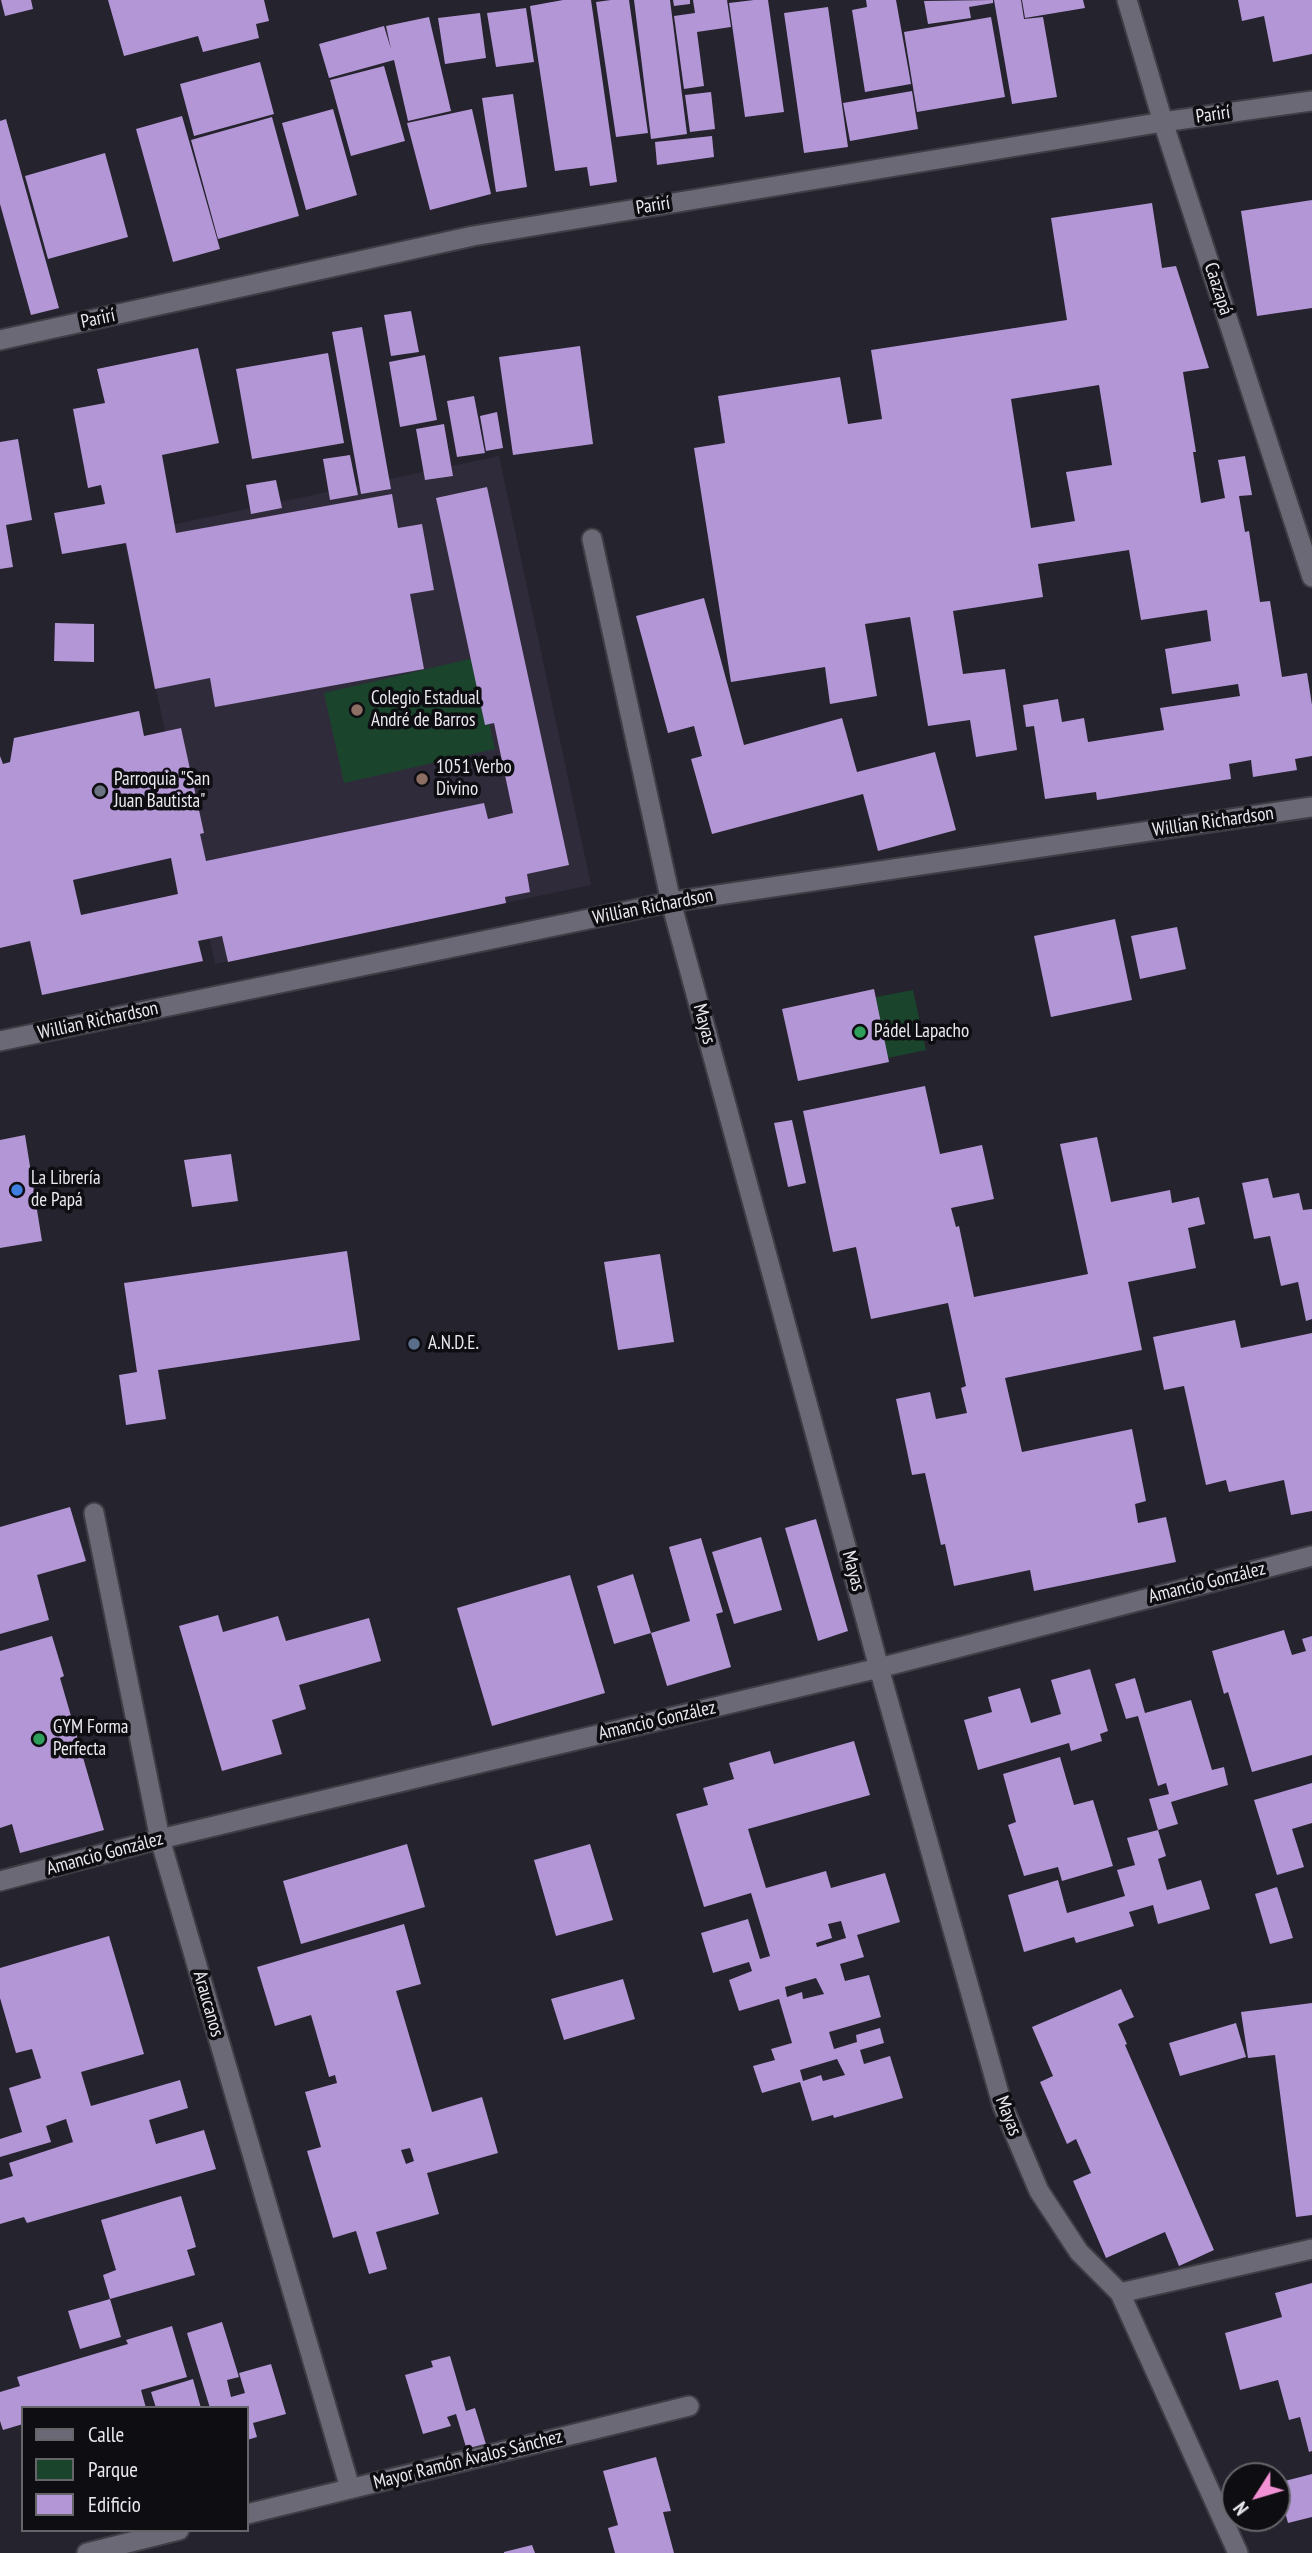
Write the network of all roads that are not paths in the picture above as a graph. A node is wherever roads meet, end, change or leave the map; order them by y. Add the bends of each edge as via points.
1 (1127, 0) edge
2 (1312, 102) edge
3 (1163, 122) junction
4 (0, 340) edge
5 (592, 539) dead end
6 (1312, 577) edge
7 (1312, 807) edge
8 (671, 902) junction
9 (0, 1041) edge
10 (94, 1514) dead end
11 (1312, 1556) edge
12 (879, 1668) junction
13 (160, 1839) junction
14 (0, 1881) edge
15 (1312, 2249) edge
16 (1120, 2293) junction
17 (689, 2406) dead end
18 (350, 2488) junction
19 (248, 2514) edge
20 (171, 2532) edge
21 (87, 2553) edge
22 (1238, 2553) edge

1 - 3 street, Caazapá
2 - 3 street, Parirí
3 - 4 street, Parirí via 473,236
3 - 6 street, Caazapá
5 - 8 street, Mayas
7 - 8 street, Willian Richardson
8 - 9 street, Willian Richardson
8 - 12 street, Mayas
10 - 13 street, Araucanos
11 - 12 street, Amancio González
12 - 13 street, Amancio González
12 - 16 street, Mayas via 1002,2104 1039,2191 1079,2252
13 - 14 street, Amancio González
13 - 18 street, Araucanos
15 - 16 street
16 - 22 street, Mayas
17 - 18 street, Mayor Ramón Ávalos Sánchez
18 - 19 street, Mayor Ramón Ávalos Sánchez
20 - 21 street

